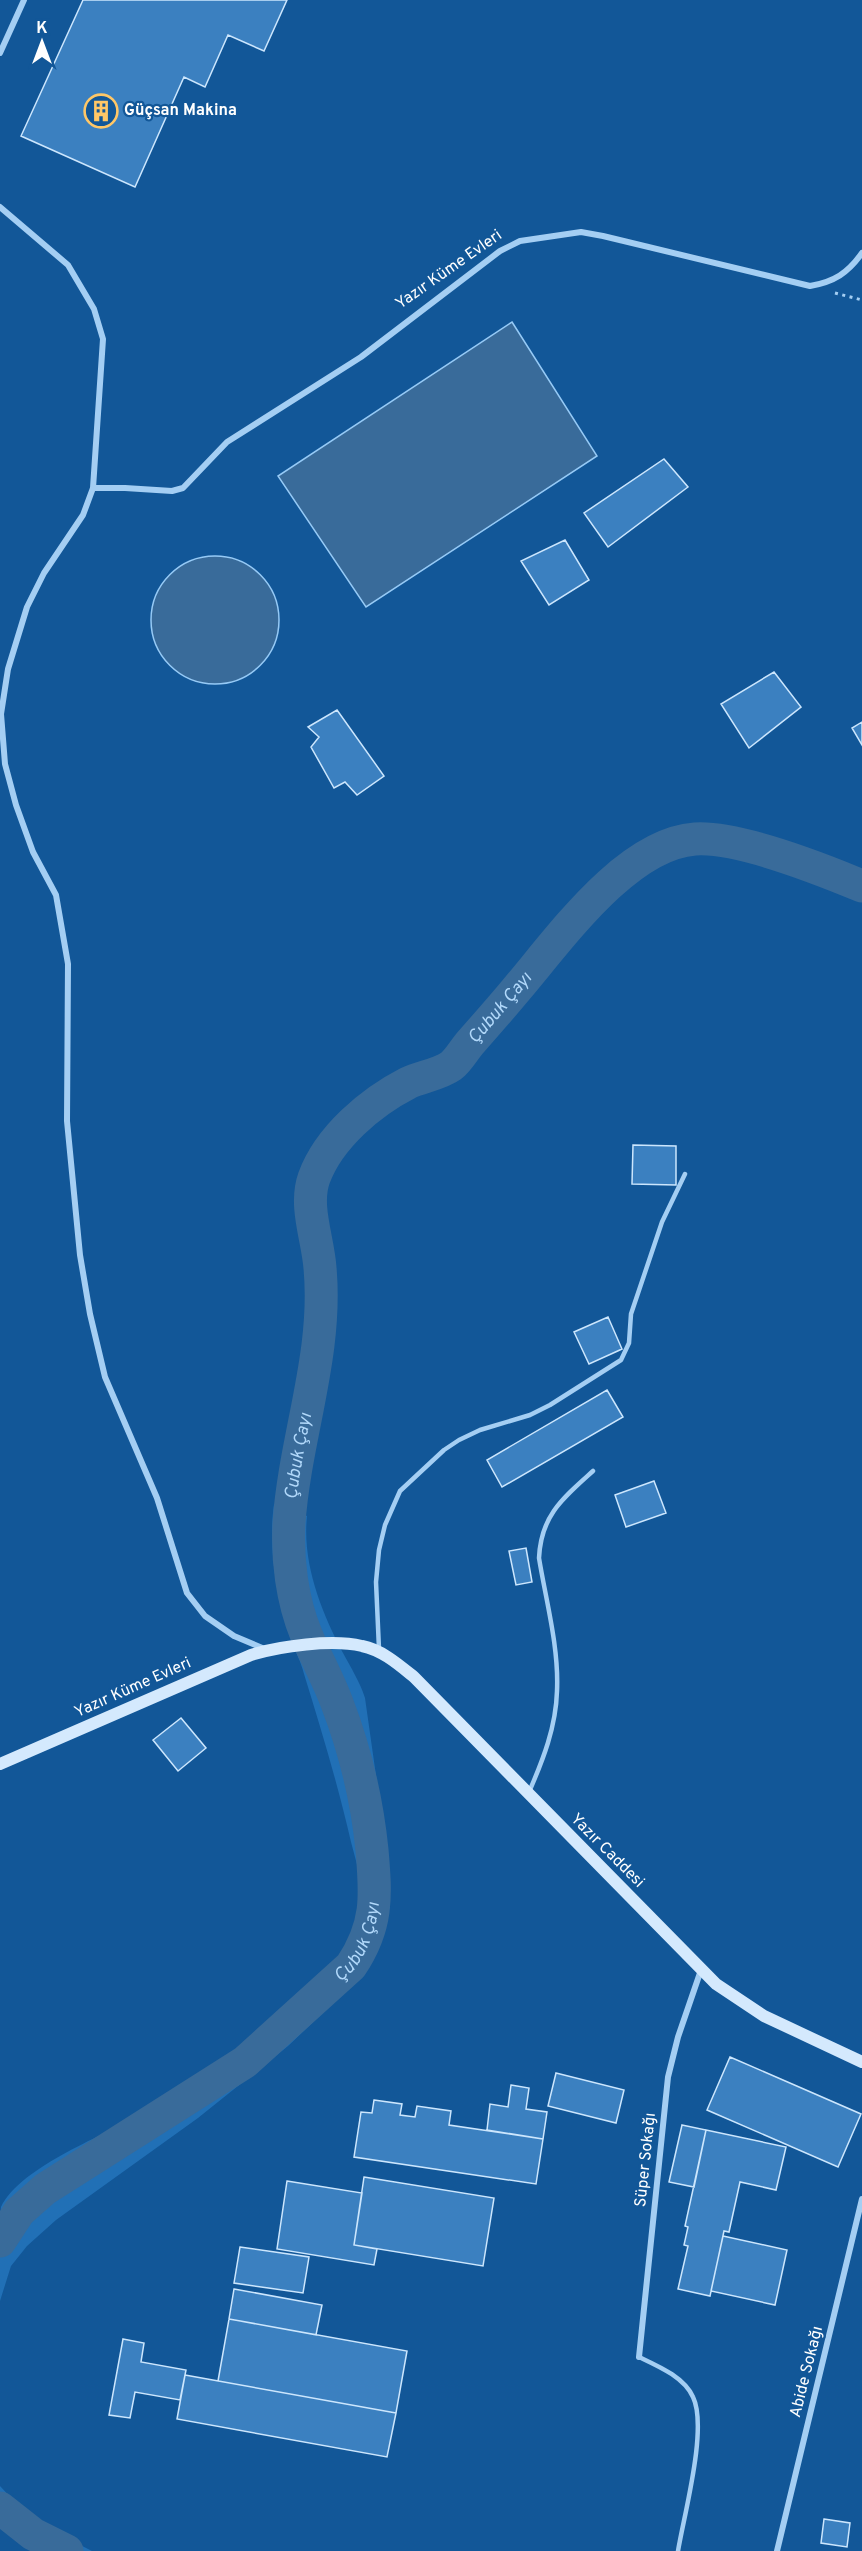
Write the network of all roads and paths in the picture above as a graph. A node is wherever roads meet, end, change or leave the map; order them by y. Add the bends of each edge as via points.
1 (24, 0) edge
2 (0, 53) edge
3 (0, 207) edge
4 (862, 253) edge
5 (810, 286) junction
6 (862, 300) edge
7 (93, 488) junction
8 (685, 1174) dead end
9 (593, 1471) dead end
10 (282, 1647) joint
11 (267, 1650) junction
12 (379, 1652) junction
13 (0, 1764) edge
14 (528, 1795) junction
15 (701, 1970) junction
16 (862, 2062) edge
17 (862, 2199) edge
18 (639, 2357) joint
19 (678, 2551) edge
20 (777, 2551) edge

1 - 2 street
3 - 7 street via 68,265 94,309 102,339
4 - 5 street via 843,275
5 - 6 path
5 - 7 street, Yazır Küme Evleri via 581,232 520,241 465,276 361,357 227,442 183,488 172,492
7 - 11 street via 83,515 44,573 27,608 8,669 1,714 5,764 33,852 56,896 68,964 67,1121 80,1255 105,1377 157,1498 188,1593 205,1616 234,1636
8 - 12 lane via 662,1222 631,1314 629,1343 621,1360 540,1410 459,1440 400,1491 379,1550
9 - 14 lane via 548,1518 539,1544 557,1692 549,1740
10 - 11 street, Yazır Küme Evleri
10 - 12 street, Yazır Caddesi via 345,1644
11 - 13 street, Yazır Küme Evleri
12 - 14 street, Yazır Caddesi via 414,1677
14 - 15 street, Yazır Caddesi
15 - 16 street, Yazır Caddesi via 764,2016
15 - 18 street, Süper Sokağı via 668,2077
17 - 20 street, Abide Sokağı
18 - 19 lane via 678,2381 693,2395 699,2413

